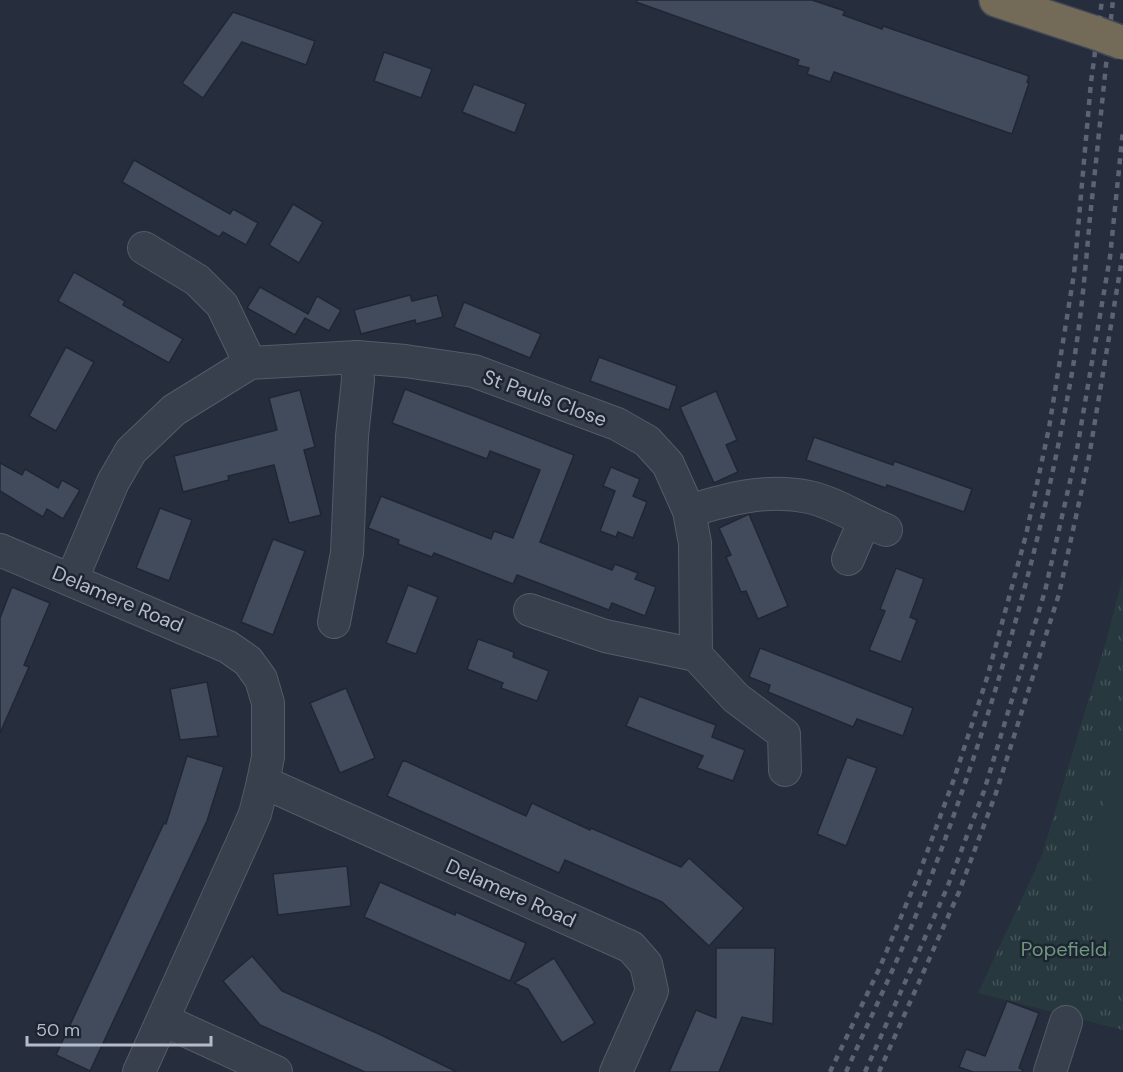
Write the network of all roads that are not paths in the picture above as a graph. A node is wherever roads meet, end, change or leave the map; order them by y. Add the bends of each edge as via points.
1 (996, 0) edge
2 (1109, 38) edge
3 (144, 248) dead end
4 (357, 357) junction
5 (250, 363) junction
6 (689, 511) junction
7 (0, 550) edge
8 (848, 559) dead end
9 (72, 579) junction
10 (530, 610) dead end
11 (334, 622) dead end
12 (696, 655) junction
13 (785, 770) dead end
14 (263, 783) junction
15 (163, 1020) junction
16 (1066, 1022) dead end
17 (139, 1072) edge
18 (276, 1072) edge
19 (616, 1072) edge
20 (1050, 1072) edge

1 - 2 highway
3 - 5 street via 197,280 222,305
4 - 5 street, St Pauls Close
4 - 6 street, St Pauls Close via 474,371 617,424 646,441 668,465
4 - 11 street via 347,553
5 - 9 street, St Pauls Close via 174,410 131,451 113,482
6 - 8 street via 735,497 809,497 875,526
6 - 12 street, St Pauls Close via 695,543
7 - 9 street, Delamere Road
9 - 14 street, Delamere Road via 204,635 248,662 261,680 268,703 268,757
10 - 12 street via 604,636
12 - 13 street via 736,698 784,734
14 - 15 street, Delamere Road via 255,813
14 - 19 street, Delamere Road via 632,947 646,964 652,991
15 - 17 street, Delamere Road
15 - 18 street
16 - 20 street

